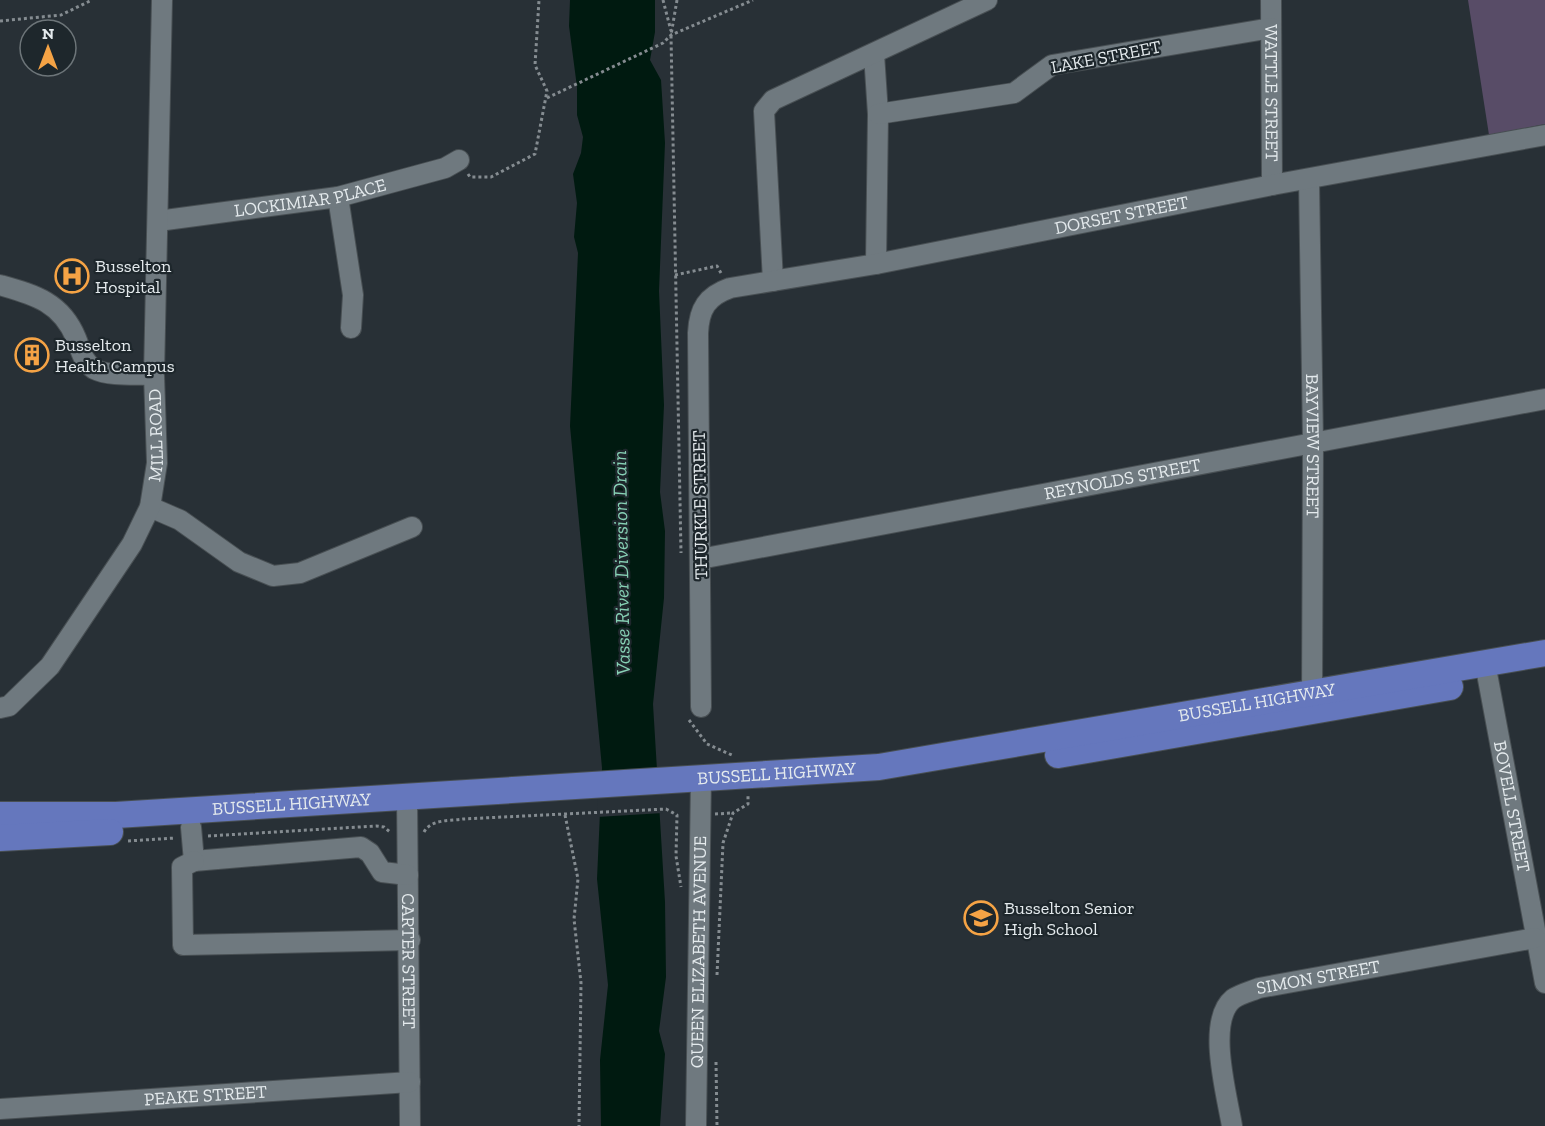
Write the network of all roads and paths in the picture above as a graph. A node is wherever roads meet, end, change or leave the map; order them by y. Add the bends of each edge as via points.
1 (92, 0) edge
2 (162, 0) edge
3 (538, 0) edge
4 (663, 0) edge
5 (753, 0) edge
6 (987, 0) edge
7 (1271, 0) edge
8 (0, 21) edge
9 (1271, 28) junction
10 (671, 35) junction
11 (874, 54) junction
12 (546, 98) junction
13 (878, 114) junction
14 (1545, 135) edge
15 (459, 160) joint
16 (1309, 179) junction
17 (1272, 185) junction
18 (338, 197) junction
19 (158, 221) junction
20 (876, 264) junction
21 (675, 275) dead end
22 (774, 281) junction
23 (0, 285) edge
24 (730, 288) junction
25 (704, 305) joint
26 (351, 328) dead end
27 (154, 375) junction
28 (1545, 399) edge
29 (1313, 442) junction
30 (150, 507) junction
31 (412, 527) dead end
32 (700, 559) junction
33 (1545, 653) edge
34 (1545, 670) edge
35 (1486, 672) junction
36 (1312, 702) junction
37 (701, 707) dead end
38 (0, 708) edge
39 (701, 787) junction
40 (748, 792) junction
41 (665, 796) junction
42 (408, 804) junction
43 (578, 804) junction
44 (0, 815) edge
45 (200, 831) junction
46 (392, 837) dead end
47 (422, 837) dead end
48 (0, 838) edge
49 (194, 861) junction
50 (408, 875) junction
51 (1537, 891) edge
52 (1535, 938) junction
53 (410, 940) junction
54 (717, 976) dead end
55 (1545, 983) edge
56 (716, 1059) dead end
57 (410, 1082) junction
58 (0, 1109) edge
59 (410, 1126) edge
60 (579, 1126) edge
61 (696, 1126) edge
62 (717, 1126) edge
63 (1232, 1126) edge

1 - 8 path via 61,15
2 - 19 street, MILL ROAD
3 - 12 path via 535,65 547,91
4 - 10 path
5 - 10 path
6 - 11 street
7 - 9 street, WATTLE STREET
9 - 13 street, LAKE STREET via 1052,65 1014,93
9 - 17 street, WATTLE STREET
10 - 12 path via 663,43
11 - 13 street
11 - 22 street via 773,99 764,111
12 - 15 path via 535,154 491,177 470,177
13 - 20 street
14 - 16 street, DORSET STREET
15 - 18 street, LOCKIMIAR PLACE via 445,168
16 - 17 street, DORSET STREET
16 - 29 street, BAYVIEW STREET
17 - 20 street, DORSET STREET
18 - 19 street, LOCKIMIAR PLACE
18 - 26 street via 353,295
19 - 27 street, MILL ROAD
20 - 22 street, DORSET STREET
21 - 24 path via 717,267
22 - 24 street, DORSET STREET
23 - 27 street via 38,296 64,315 83,358 93,368
24 - 25 street, DORSET STREET
25 - 32 street, THURKLE STREET via 698,333
27 - 30 street, MILL ROAD via 157,463
28 - 29 street, REYNOLDS STREET
29 - 32 street, REYNOLDS STREET
29 - 36 street, BAYVIEW STREET
30 - 31 street via 180,520 239,562 273,576 300,573
30 - 38 street, MILL ROAD via 132,544 50,666 9,706
32 - 37 street, THURKLE STREET
33 - 35 main road, BUSSELL HIGHWAY
34 - 35 main road, BUSSELL HIGHWAY
35 - 36 main road, BUSSELL HIGHWAY
35 - 51 street, BOVELL STREET
36 - 39 main road, BUSSELL HIGHWAY via 879,767
36 - 40 main road, BUSSELL HIGHWAY via 942,775
39 - 40 main road, BUSSELL HIGHWAY
39 - 41 main road, BUSSELL HIGHWAY
39 - 61 street, QUEEN ELIZABETH AVENUE
40 - 54 path via 748,804 733,813 723,843
41 - 43 main road, BUSSELL HIGHWAY
41 - 43 path
42 - 43 main road, BUSSELL HIGHWAY
42 - 44 main road, BUSSELL HIGHWAY via 116,815
42 - 45 main road, BUSSELL HIGHWAY
42 - 50 street, CARTER STREET
43 - 47 path via 436,822 427,827
43 - 60 path via 574,919 581,983
45 - 46 path via 376,826 384,827
45 - 48 main road, BUSSELL HIGHWAY
45 - 49 street
49 - 50 street via 361,847 370,853 382,872
49 - 53 street via 182,867 183,945
50 - 53 street, CARTER STREET
51 - 52 street, BOVELL STREET
52 - 55 street, BOVELL STREET
52 - 63 street, SIMON STREET via 1259,988 1233,999 1221,1018 1219,1039
53 - 57 street, CARTER STREET
56 - 62 path
57 - 58 street, PEAKE STREET
57 - 59 street, CARTER STREET

